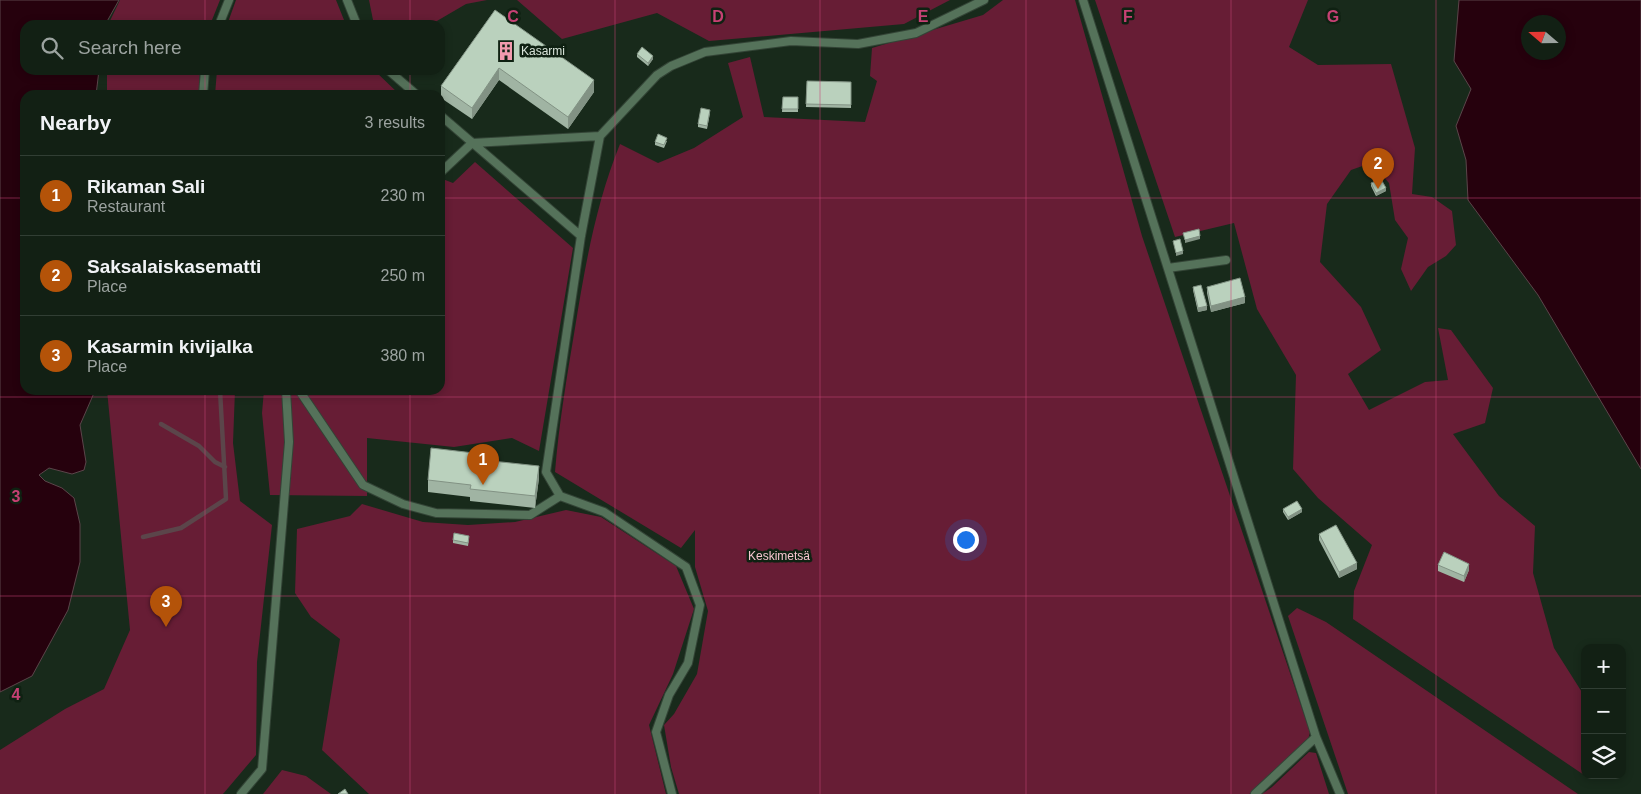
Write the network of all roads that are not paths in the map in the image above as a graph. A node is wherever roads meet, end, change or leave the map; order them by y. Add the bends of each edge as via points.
1 (228, 0) edge
2 (347, 0) edge
3 (984, 0) edge
4 (1083, 0) edge
5 (221, 20) edge
6 (356, 20) edge
7 (205, 75) edge
8 (394, 75) edge
9 (203, 90) edge
10 (410, 90) edge
11 (445, 119) edge
12 (600, 136) junction
13 (472, 143) junction
14 (445, 168) edge
15 (581, 236) junction
16 (1226, 260) dead end
17 (1168, 268) junction
18 (286, 395) edge
19 (302, 395) edge
20 (560, 496) junction
21 (1316, 738) junction
22 (241, 794) edge
23 (672, 794) edge
24 (1255, 794) edge
25 (1340, 794) edge

1 - 5 lane
2 - 6 lane
3 - 12 lane via 916,33 858,44 791,41 705,52 656,76
4 - 17 lane
7 - 9 lane
8 - 10 lane
11 - 13 lane
12 - 13 lane
12 - 15 lane
13 - 14 lane
13 - 15 lane
15 - 20 lane via 546,472
16 - 17 lane
17 - 21 lane
18 - 22 lane via 289,442 262,770
19 - 20 lane via 363,485 403,504 436,513 530,515
20 - 23 lane via 604,512 686,567 700,605 688,663 669,694 656,732
21 - 24 lane
21 - 25 lane

